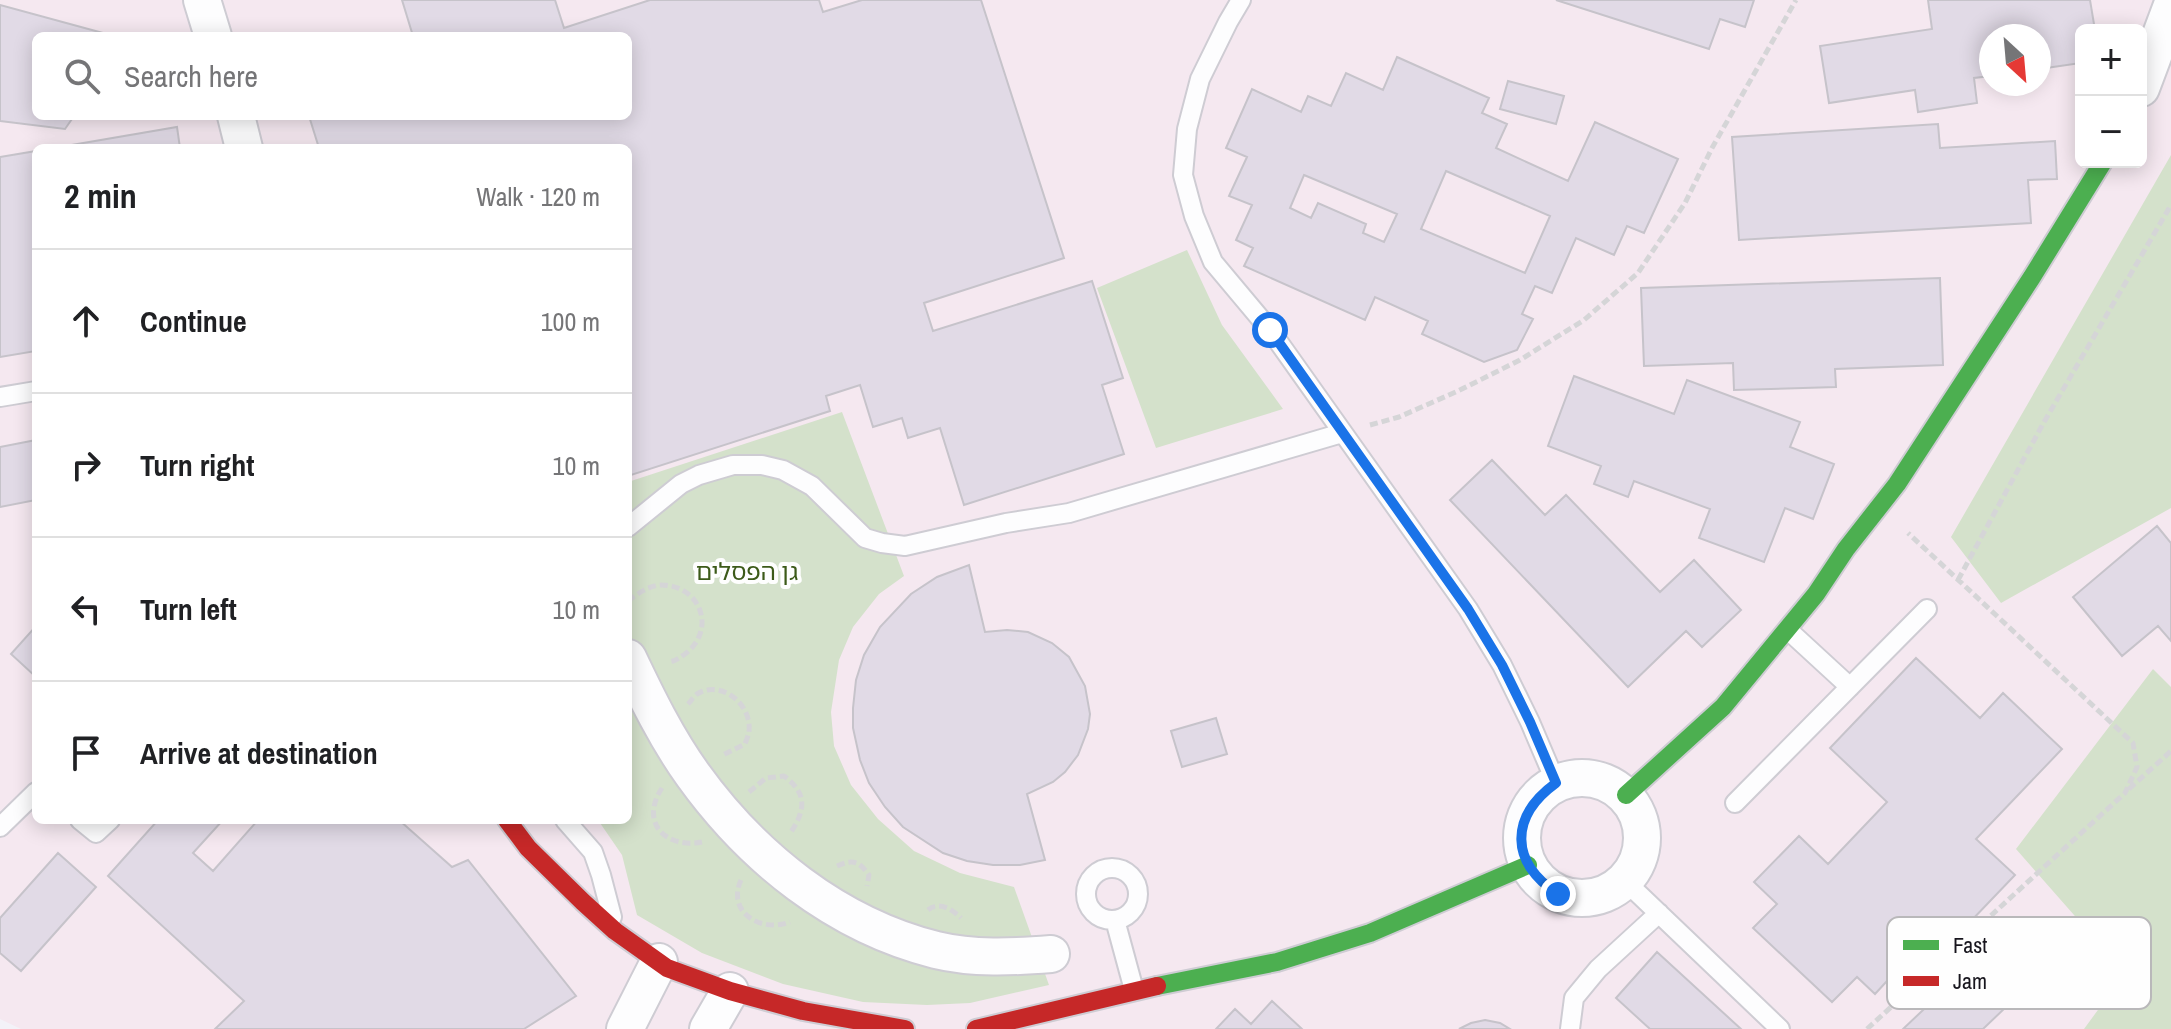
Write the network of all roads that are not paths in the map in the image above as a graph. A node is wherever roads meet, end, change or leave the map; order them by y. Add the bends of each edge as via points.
1 (202, 0) edge
2 (1241, 0) edge
3 (2171, 8) edge
4 (212, 32) edge
5 (2147, 72) edge
6 (237, 120) edge
7 (243, 144) edge
8 (2099, 168) edge
9 (32, 392) edge
10 (0, 397) edge
11 (1342, 433) junction
12 (632, 524) edge
13 (1927, 609) dead end
14 (1788, 630) junction
15 (632, 666) edge
16 (1850, 687) junction
17 (1556, 783) junction
18 (1626, 795) junction
19 (32, 796) edge
20 (1735, 803) dead end
21 (85, 824) edge
22 (106, 824) edge
23 (510, 824) edge
24 (568, 824) edge
25 (0, 827) edge
26 (1528, 865) junction
27 (1625, 881) junction
28 (1659, 913) junction
29 (1115, 920) dead end
30 (615, 931) junction
31 (1051, 954) dead end
32 (659, 962) junction
33 (1134, 990) junction
34 (730, 991) junction
35 (625, 1029) edge
36 (708, 1029) edge
37 (905, 1029) edge
38 (976, 1029) edge
39 (1570, 1029) edge
40 (1780, 1029) edge

1 - 4 street
2 - 11 lane via 1200,79 1187,129 1183,175 1213,262 1270,330
3 - 5 street
6 - 7 street
8 - 14 street via 1906,471
9 - 10 lane
11 - 12 lane via 1069,513 905,546 865,538 812,486 762,465 733,465 699,475
11 - 17 lane via 1496,654
13 - 16 lane
14 - 16 lane
14 - 18 street via 1723,707
15 - 31 street via 672,742 715,804 748,841 815,895 896,937 938,950 981,956
16 - 20 lane
17 - 18 street via 1588,778
17 - 26 street via 1527,813 1522,845
18 - 27 street via 1641,822 1643,843
19 - 25 lane
21 - 22 lane via 96,833
23 - 30 street
24 - 30 lane via 593,852
26 - 27 street via 1540,882 1579,899 1608,893
26 - 33 street via 1357,937 1277,962
27 - 28 lane
28 - 39 lane via 1574,998
28 - 40 lane
29 - 33 lane
30 - 32 street
32 - 34 street
32 - 35 street
33 - 38 street
34 - 36 street
34 - 37 street via 803,1011

